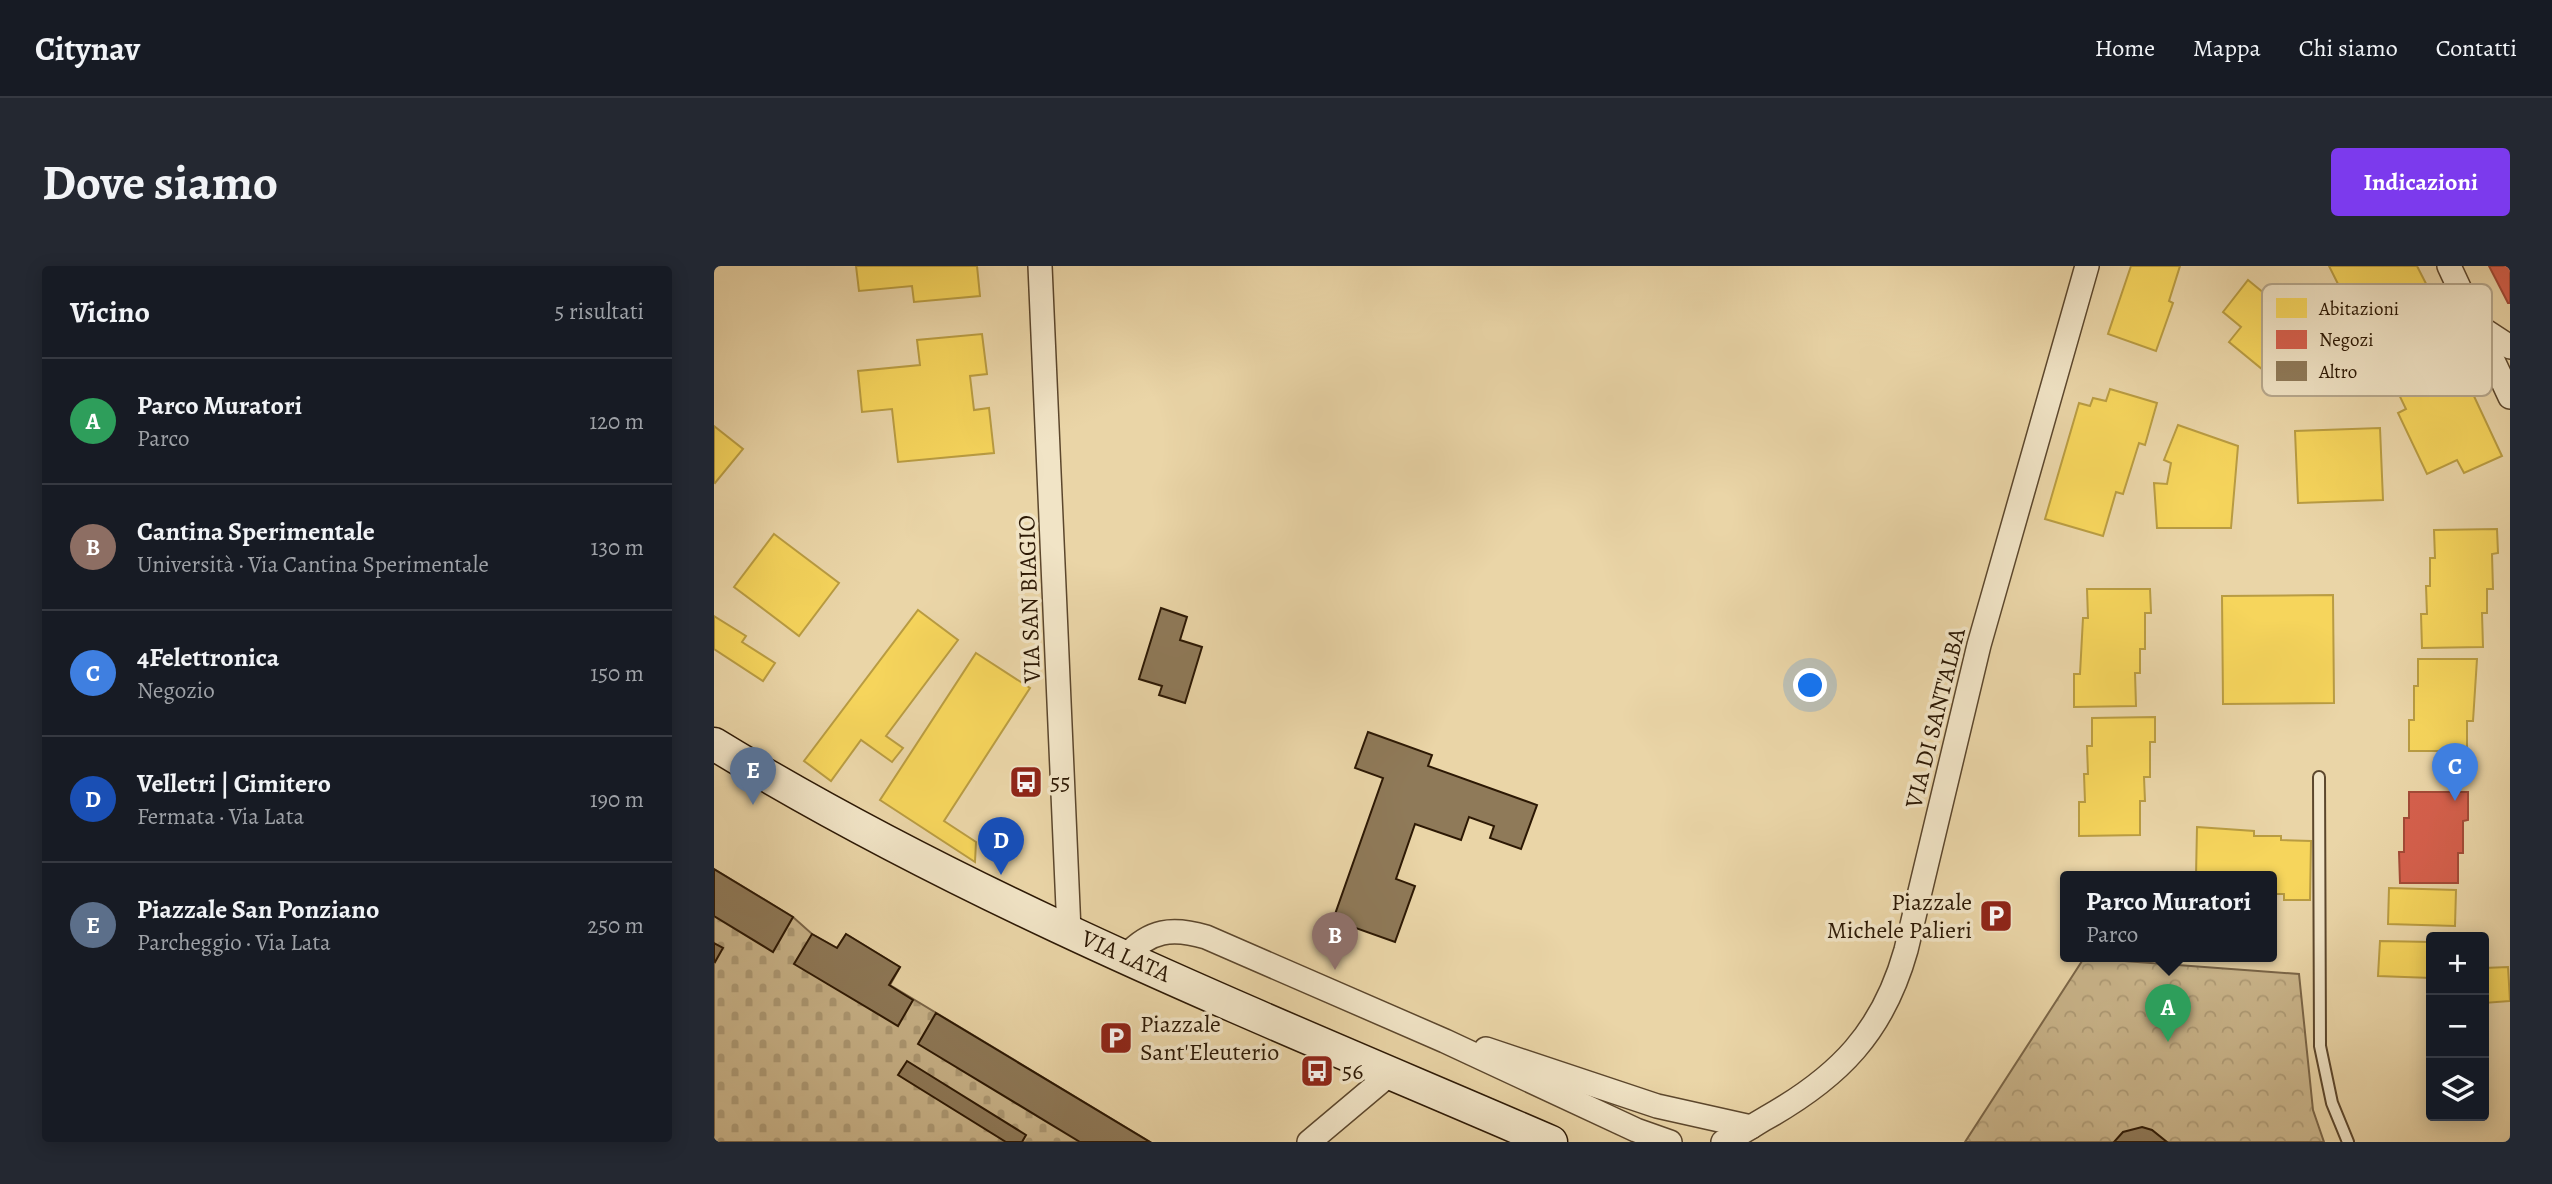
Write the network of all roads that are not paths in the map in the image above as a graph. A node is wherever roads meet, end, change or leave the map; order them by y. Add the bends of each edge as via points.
1 (1040, 266) edge
2 (2087, 266) edge
3 (2449, 266) edge
4 (2457, 284) edge
5 (2492, 335) edge
6 (2510, 347) edge
7 (2492, 359) edge
8 (2510, 397) edge
9 (714, 744) edge
10 (2319, 777) dead end
11 (1069, 931) junction
12 (1126, 956) junction
13 (1445, 1041) junction
14 (1391, 1073) junction
15 (1751, 1127) junction
16 (1309, 1142) edge
17 (1551, 1142) edge
18 (1670, 1142) edge
19 (1723, 1142) edge
20 (2348, 1142) edge

1 - 11 street, VIA SAN BIAGIO
2 - 15 street, VIA DI SANT'ALBA via 1979,645 1897,983 1880,1018 1837,1069 1793,1103
3 - 4 street
5 - 6 street
7 - 8 street
9 - 11 main road, VIA LATA via 861,830
10 - 20 lane via 2320,1046 2332,1102
11 - 12 main road, VIA LATA
12 - 13 street via 1159,931 1196,934
12 - 14 main road, VIA LATA
13 - 15 street via 1518,1058 1657,1107
13 - 18 street
14 - 16 street
14 - 17 main road, VIA LATA
15 - 19 street, VIA DI SANT'ALBA

